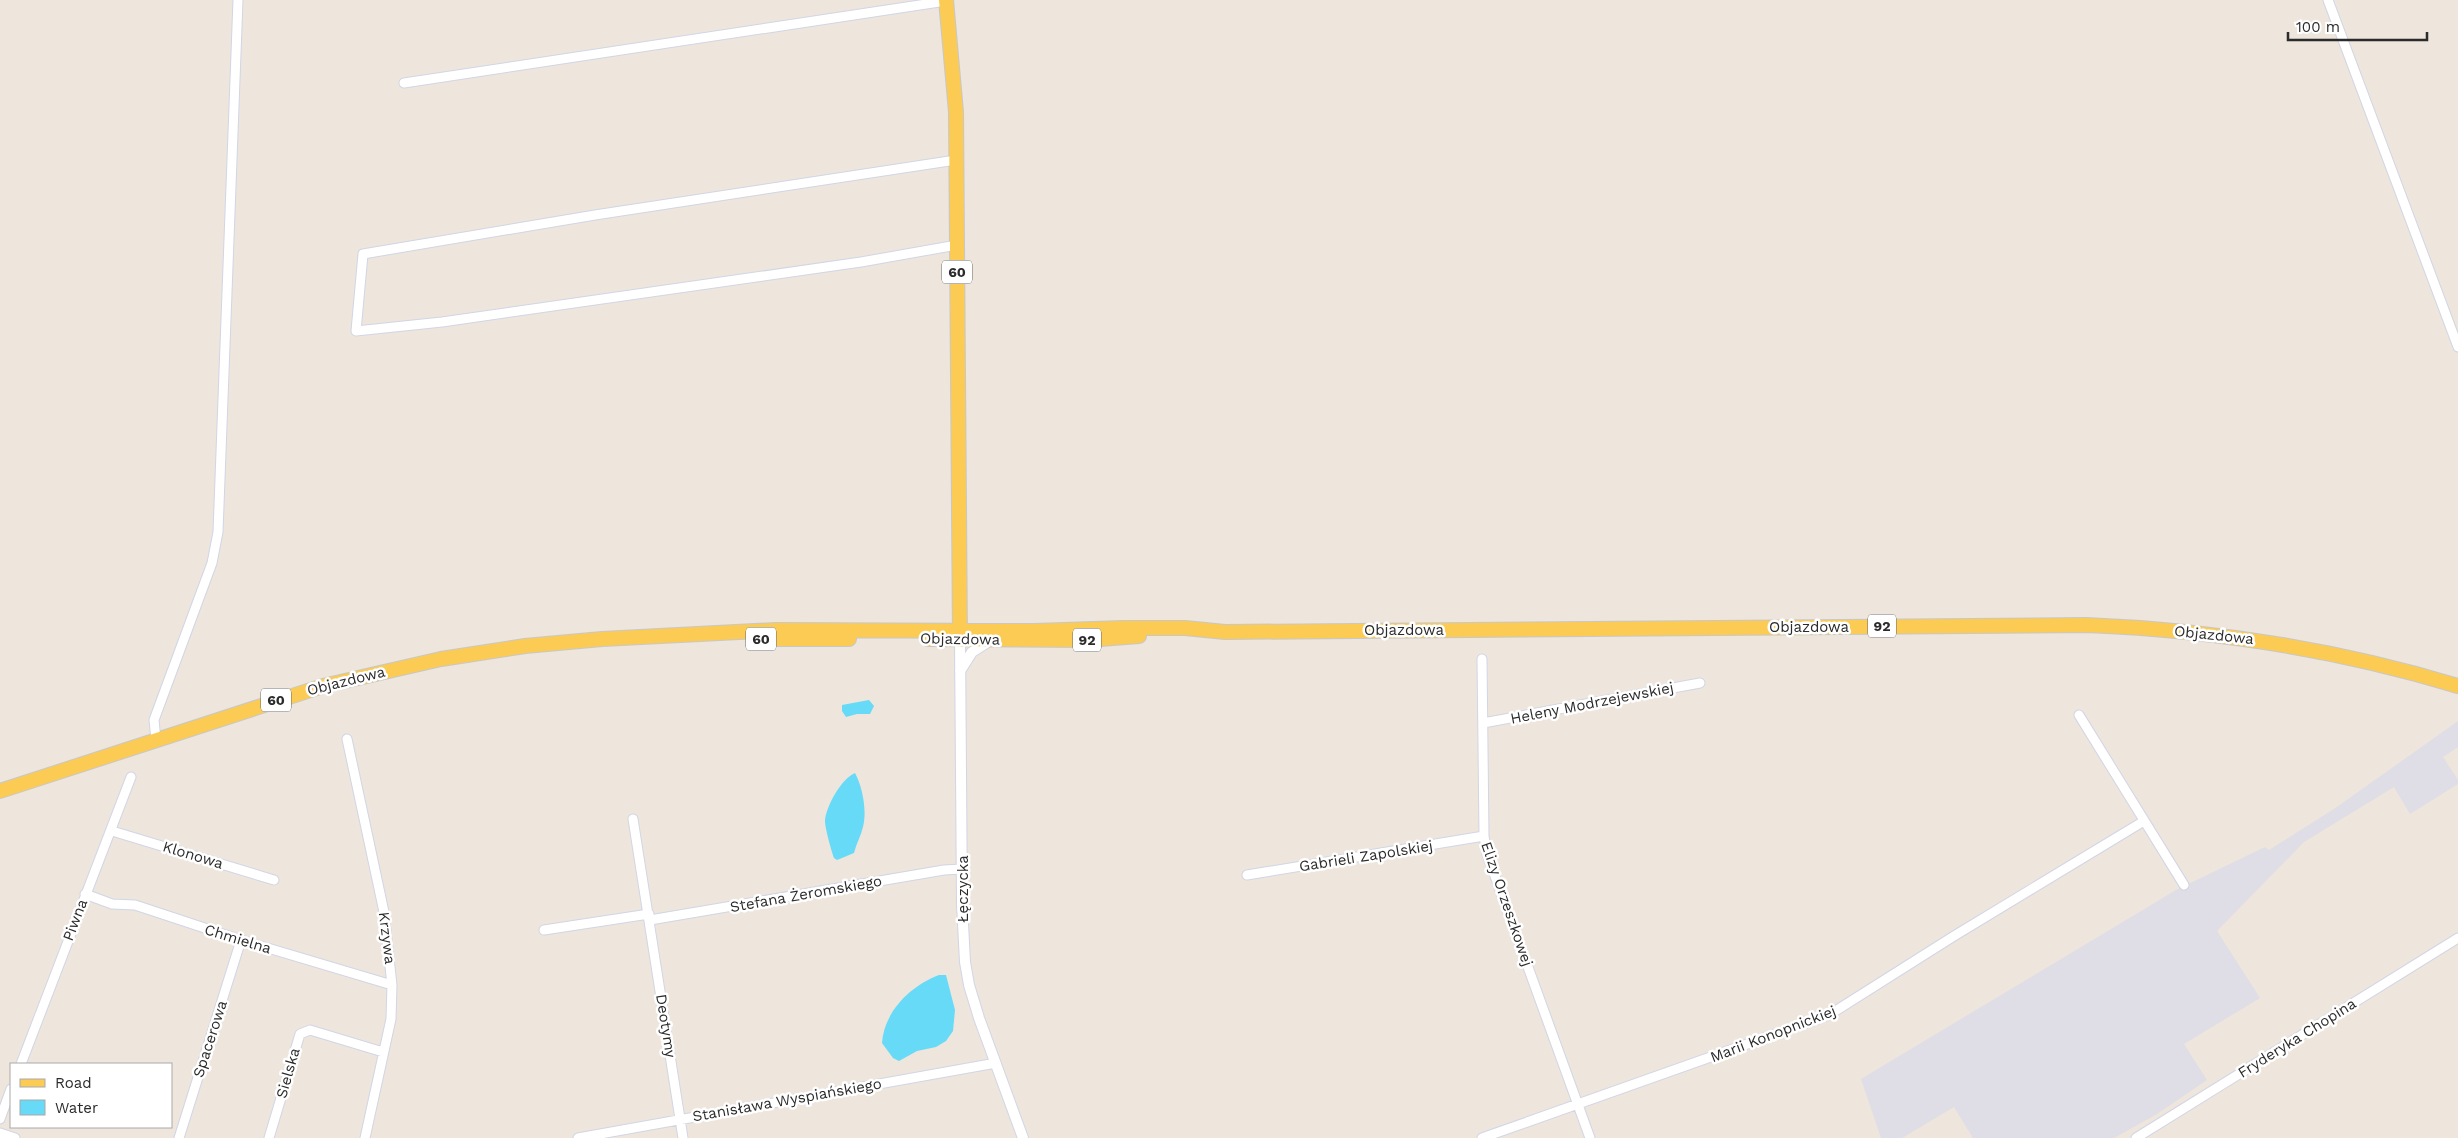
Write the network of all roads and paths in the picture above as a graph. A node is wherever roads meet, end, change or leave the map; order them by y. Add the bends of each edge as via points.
1 (238, 0) edge
2 (2328, 0) edge
3 (946, 1) edge
4 (404, 83) dead end
5 (956, 160) junction
6 (957, 245) junction
7 (2458, 347) edge
8 (1214, 631) junction
9 (960, 634) junction
10 (994, 639) junction
11 (1482, 659) dead end
12 (960, 672) junction
13 (1700, 683) dead end
14 (2458, 686) edge
15 (2079, 714) dead end
16 (1483, 723) junction
17 (347, 739) dead end
18 (156, 740) junction
19 (131, 776) dead end
20 (0, 791) edge
21 (633, 819) dead end
22 (2144, 821) junction
23 (112, 831) junction
24 (1484, 836) junction
25 (962, 869) junction
26 (1247, 875) dead end
27 (274, 880) dead end
28 (2184, 885) dead end
29 (85, 894) junction
30 (650, 917) junction
31 (544, 930) dead end
32 (2458, 938) edge
33 (241, 940) junction
34 (392, 985) junction
35 (383, 1052) junction
36 (21, 1063) edge
37 (996, 1064) junction
38 (10, 1092) edge
39 (1578, 1105) junction
40 (0, 1119) edge
41 (680, 1119) junction
42 (0, 1133) edge
43 (15, 1138) edge
44 (179, 1138) edge
45 (269, 1138) edge
46 (365, 1138) edge
47 (578, 1138) edge
48 (683, 1138) edge
49 (1024, 1138) edge
50 (1482, 1138) edge
51 (1590, 1138) edge
52 (2136, 1138) edge

1 - 18 street via 218,532 212,563 154,720
2 - 7 street
3 - 4 street
3 - 5 main road, 60 via 956,112
5 - 6 main road, 60
5 - 6 street via 363,254 356,331 861,262
6 - 9 main road, 60
8 - 9 main road, Objazdowa / 92 via 1161,628
8 - 10 main road, Objazdowa / 92 via 1087,640
8 - 14 main road, Objazdowa / 92 via 2125,627 2203,632 2280,643 2368,661
9 - 10 main road, Objazdowa / 92
9 - 12 street, Łęczycka
9 - 18 main road, Objazdowa / 60 via 739,639 705,635 525,646 441,659 323,686
10 - 12 street via 972,652
11 - 16 street, Elizy Orzeszkowej
12 - 25 street, Łęczycka
13 - 16 street, Heleny Modrzejewskiej
15 - 22 street
16 - 24 street, Elizy Orzeszkowej
17 - 34 street, Krzywa via 384,912
18 - 20 main road, Objazdowa / 60
19 - 23 street, Piwna
21 - 30 street, Deotymy
22 - 28 street
22 - 39 street, Marii Konopnickiej via 1829,1015
23 - 27 street, Klonowa
23 - 29 street, Piwna
24 - 26 street, Gabrieli Zapolskiej
24 - 39 street, Elizy Orzeszkowej via 1487,854
25 - 30 street, Stefana Żeromskiego
25 - 37 street, Łęczycka via 963,944 969,985
29 - 33 street, Chmielna via 112,904 135,905
29 - 36 street, Piwna
30 - 31 street
30 - 41 street, Deotymy
32 - 52 street, Fryderyka Chopina
33 - 34 street, Chmielna
33 - 44 street, Spacerowa
34 - 35 street, Krzywa via 391,1019
35 - 45 street, Sielska via 310,1030 300,1034
35 - 46 street, Krzywa
37 - 41 street, Stanisława Wyspiańskiego
37 - 49 street, Łęczycka
38 - 40 street
39 - 50 street, Marii Konopnickiej
39 - 51 street, Elizy Orzeszkowej
41 - 47 street, Stanisława Wyspiańskiego
41 - 48 street, Deotymy
42 - 43 street

